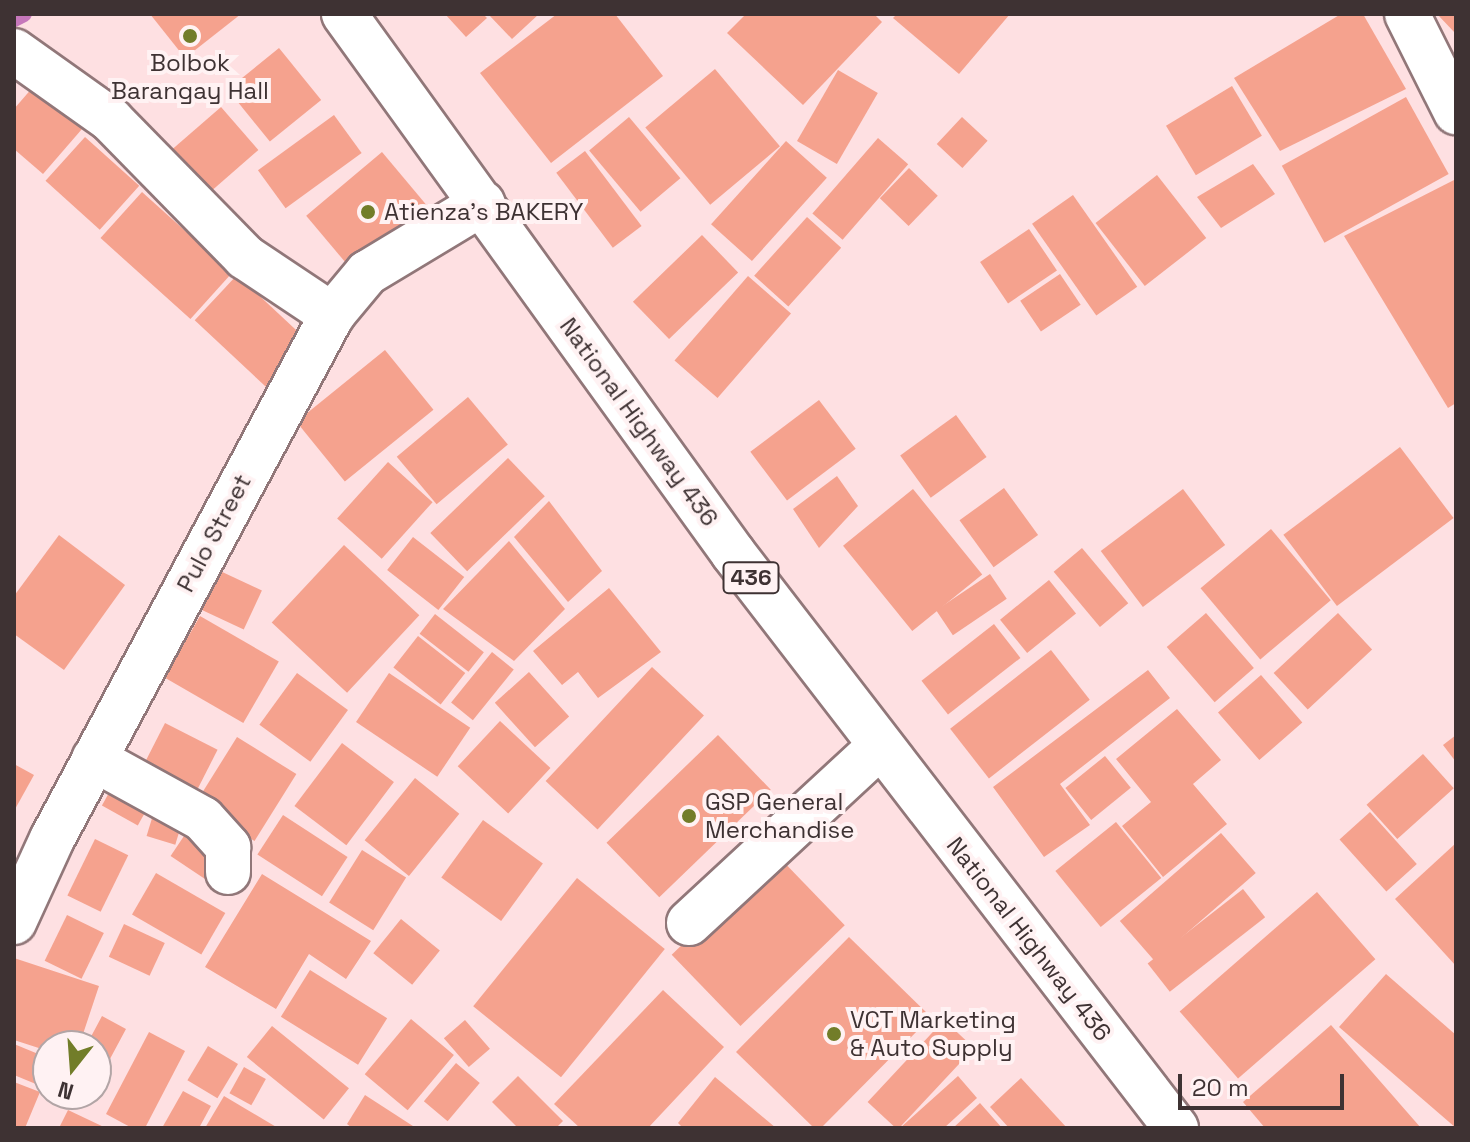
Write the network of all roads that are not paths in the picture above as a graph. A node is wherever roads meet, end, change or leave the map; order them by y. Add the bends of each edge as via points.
1 (344, 14) edge
2 (1407, 14) edge
3 (14, 51) edge
4 (1456, 112) edge
5 (483, 203) junction
6 (332, 315) junction
7 (879, 747) junction
8 (94, 759) junction
9 (228, 872) dead end
10 (14, 922) edge
11 (689, 923) dead end
12 (1176, 1128) edge

1 - 5 street, National Highway 436 / 436
2 - 4 street
3 - 6 street via 111,120 245,257
5 - 6 street, Pulo Street via 367,273
5 - 7 street, National Highway 436 / 436
6 - 8 street, Pulo Street
7 - 11 street
7 - 12 street, National Highway 436 / 436
8 - 9 street via 203,819 228,847
8 - 10 street, Pulo Street

